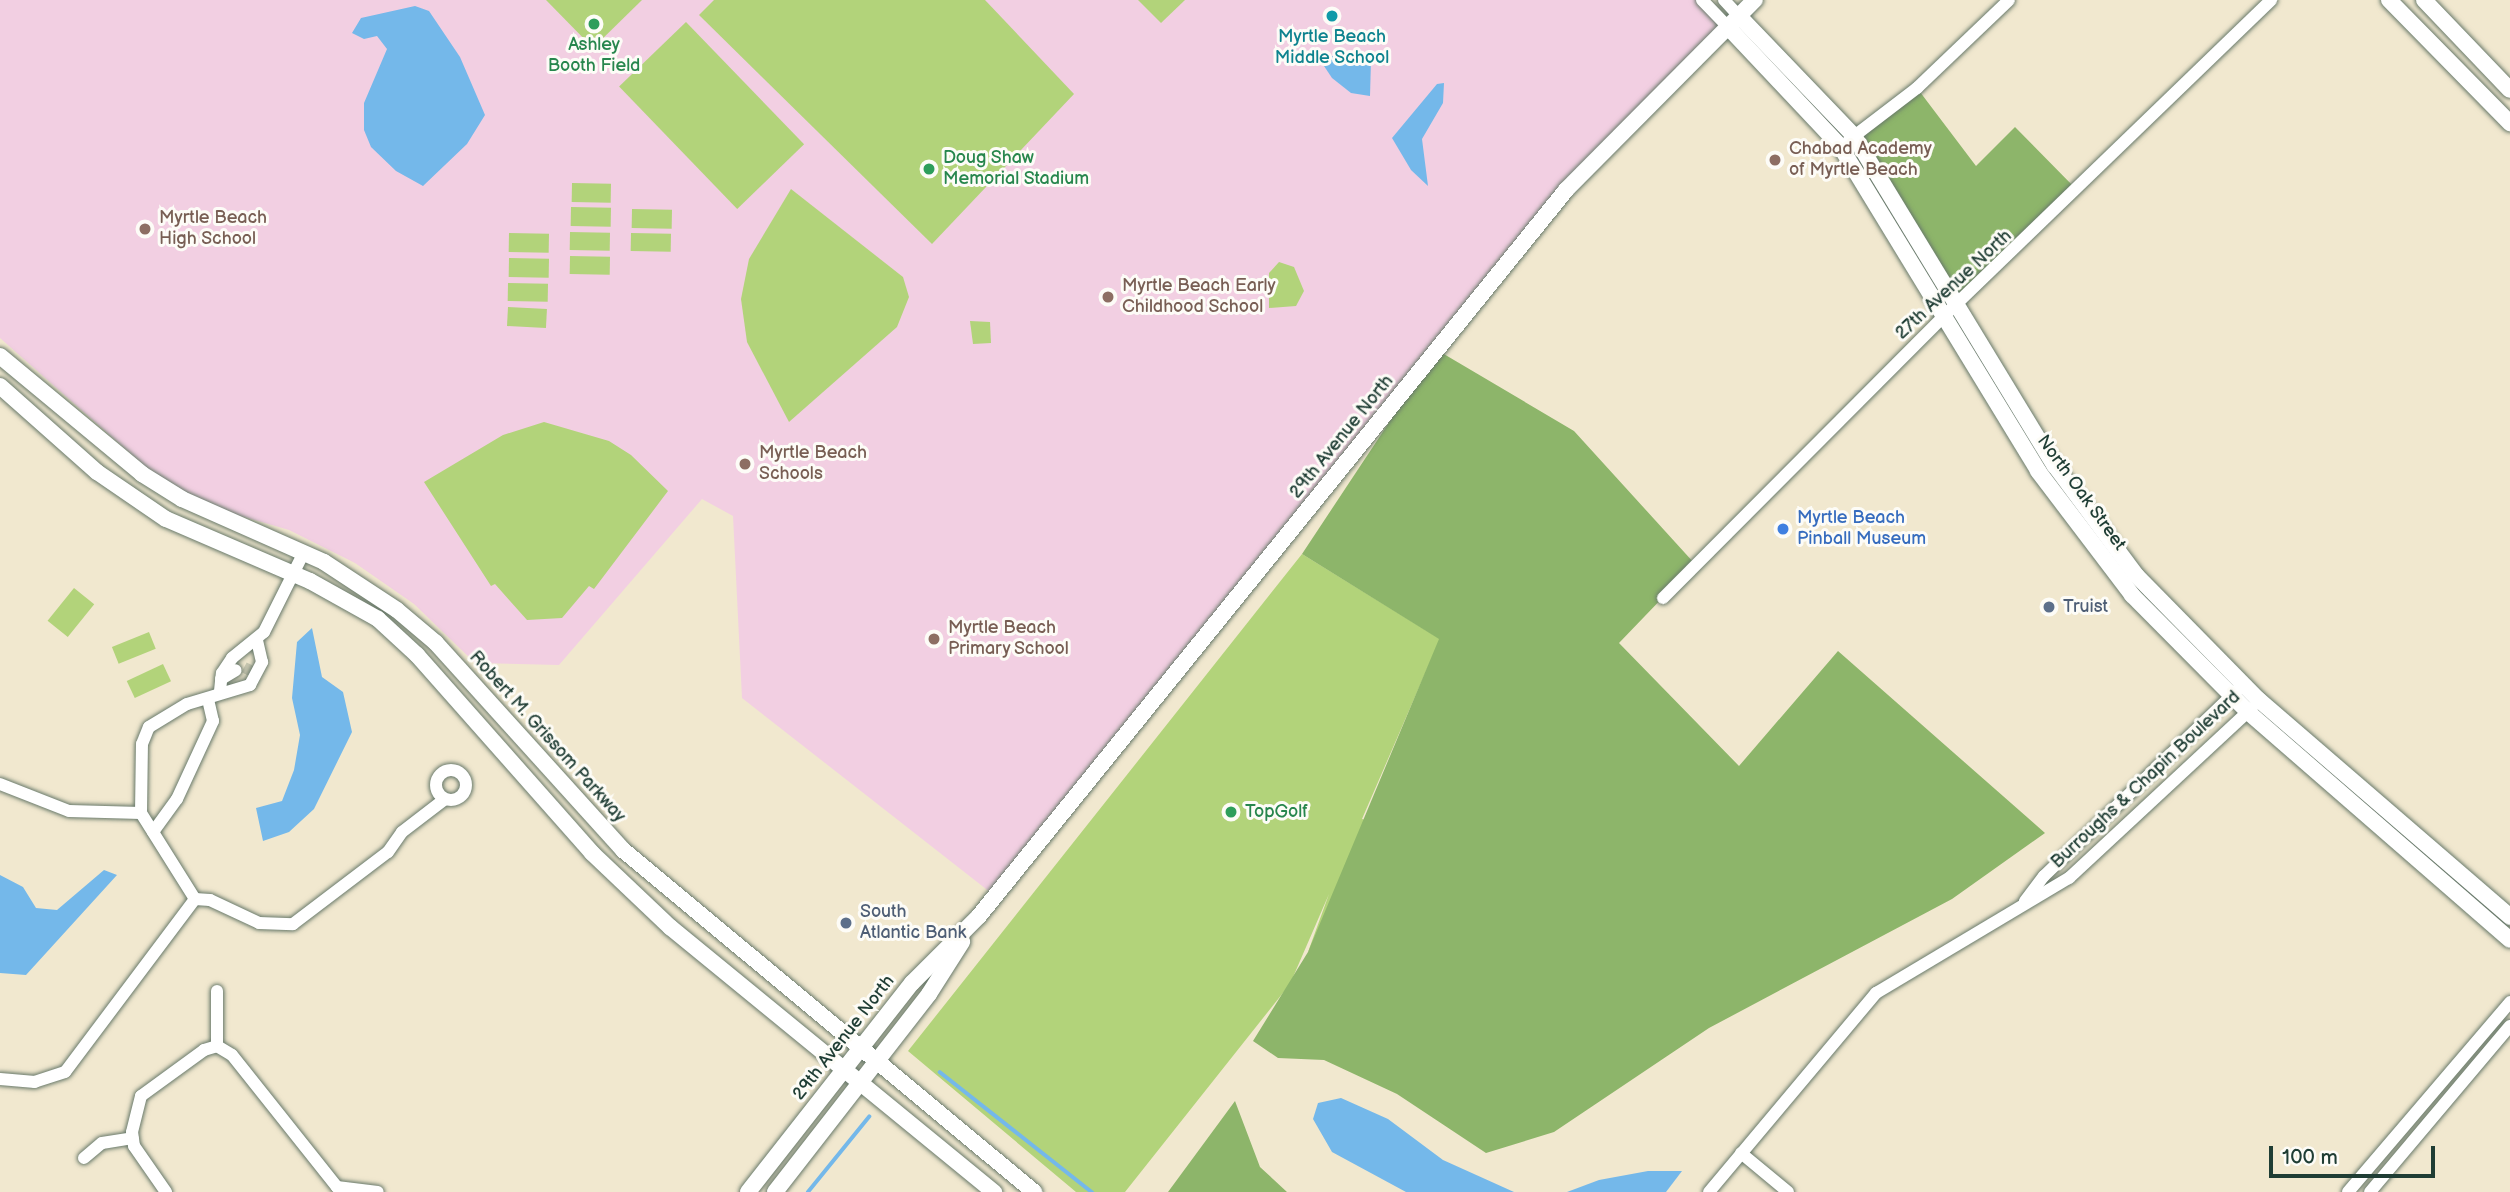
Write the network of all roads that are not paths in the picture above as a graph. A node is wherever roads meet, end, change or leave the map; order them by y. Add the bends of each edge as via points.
1 (1703, 0) edge
2 (1724, 0) edge
3 (1755, 0) edge
4 (2009, 0) edge
5 (2271, 0) edge
6 (2389, 0) edge
7 (2424, 0) edge
8 (1734, 21) junction
9 (2510, 90) edge
10 (2510, 123) edge
11 (1854, 136) junction
12 (1840, 146) junction
13 (1952, 308) junction
14 (0, 356) edge
15 (0, 386) edge
16 (304, 552) junction
17 (293, 574) junction
18 (1662, 598) dead end
19 (260, 642) junction
20 (243, 646) junction
21 (244, 668) junction
22 (220, 685) junction
23 (238, 689) junction
24 (2237, 689) junction
25 (208, 700) junction
26 (2253, 706) junction
27 (0, 784) edge
28 (445, 799) dead end
29 (141, 813) junction
30 (153, 832) junction
31 (195, 898) junction
32 (2021, 906) junction
33 (979, 916) junction
34 (2510, 917) edge
35 (2510, 940) edge
36 (217, 991) dead end
37 (2510, 1002) edge
38 (2510, 1026) edge
39 (217, 1046) junction
40 (861, 1049) junction
41 (876, 1063) junction
42 (845, 1067) junction
43 (0, 1079) edge
44 (861, 1082) junction
45 (133, 1138) junction
46 (1741, 1153) junction
47 (84, 1158) dead end
48 (335, 1189) edge
49 (166, 1192) edge
50 (378, 1192) edge
51 (748, 1192) edge
52 (775, 1192) edge
53 (994, 1192) edge
54 (1034, 1192) edge
55 (1709, 1192) edge
56 (1788, 1192) edge
57 (2348, 1192) edge
58 (2370, 1192) edge

1 - 8 street, North Oak Street
2 - 8 street, North Oak Street
3 - 8 main road, 29th Avenue North
4 - 11 street via 1917,88
5 - 13 street, 27th Avenue North
6 - 10 main road
7 - 9 main road
8 - 11 main road, North Oak Street
8 - 12 main road, North Oak Street
8 - 33 main road, 29th Avenue North via 1566,190
11 - 12 street
11 - 13 main road, North Oak Street
12 - 13 main road, North Oak Street
13 - 18 street, 27th Avenue North
13 - 24 main road, North Oak Street via 2046,482 2132,595
14 - 16 main road, Robert M. Grissom Parkway via 142,474 183,499
15 - 17 main road via 97,472 166,519
16 - 17 street
16 - 40 main road, Robert M. Grissom Parkway via 397,610 436,643 623,850
17 - 19 street
17 - 42 main road via 378,619 417,655 592,853 670,927
19 - 20 street
19 - 21 street
19 - 23 street via 260,668 250,685
20 - 21 street
20 - 22 street
21 - 22 street
21 - 23 street
22 - 23 street
22 - 25 street
24 - 26 main road, North Oak Street
24 - 32 street, Burroughs & Chapin Boulevard via 2044,876
25 - 29 street via 187,704 149,727 142,744
25 - 30 street via 213,721 177,799
26 - 32 street, Burroughs & Chapin Boulevard via 2069,878
26 - 34 main road, North Oak Street
26 - 35 main road, North Oak Street
27 - 29 street via 69,811
28 - 31 street via 402,832 388,852 293,924 259,923 210,900
29 - 30 street
30 - 31 street
31 - 43 street via 65,1072 35,1082
32 - 46 street, Burroughs & Chapin Boulevard via 1876,993
33 - 40 main road, 29th Avenue North via 912,983
33 - 41 main road, 29th Avenue North via 929,994
36 - 39 street
37 - 57 street
38 - 58 street
39 - 45 street via 204,1050 141,1096
39 - 48 street via 232,1055
40 - 41 main road, Robert M. Grissom Parkway
40 - 42 main road, 29th Avenue North
41 - 44 main road, 29th Avenue North
41 - 54 main road, Robert M. Grissom Parkway
42 - 44 main road
42 - 51 main road, 29th Avenue North
44 - 52 main road, 29th Avenue North
44 - 53 main road
45 - 47 street via 103,1143
45 - 49 street via 139,1156
46 - 55 street, Burroughs & Chapin Boulevard
46 - 56 street
48 - 50 street

